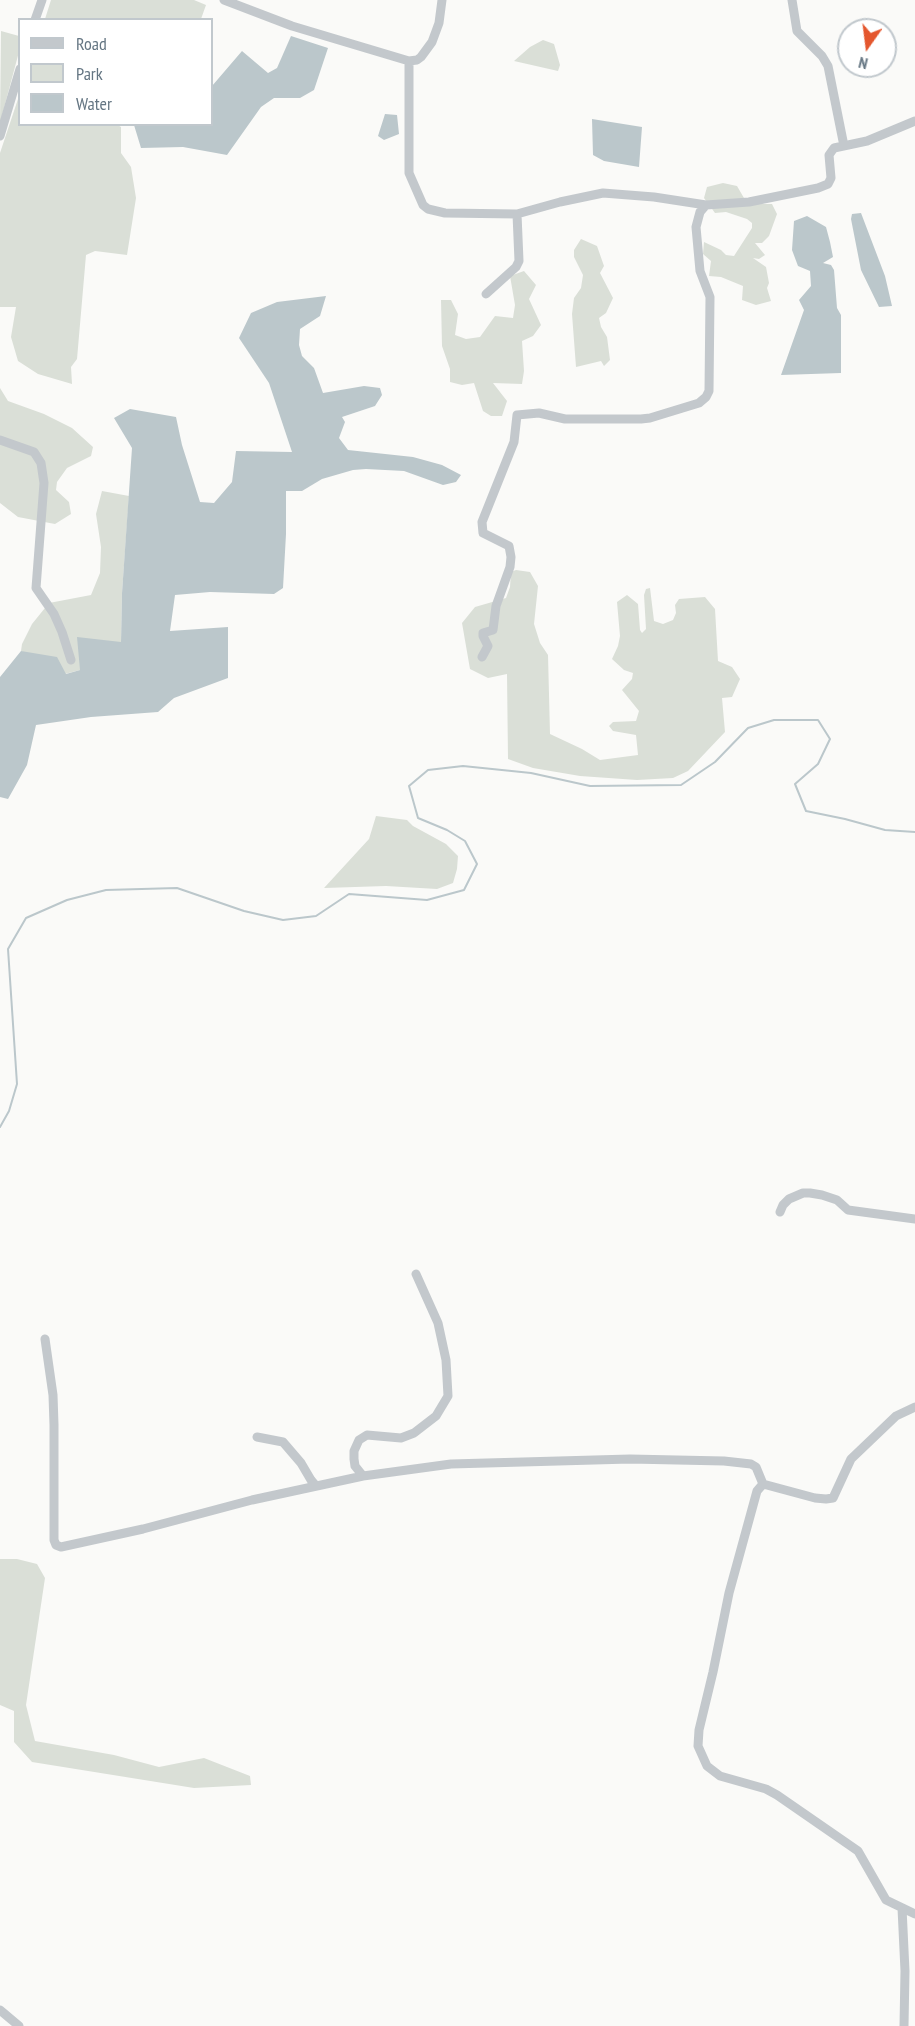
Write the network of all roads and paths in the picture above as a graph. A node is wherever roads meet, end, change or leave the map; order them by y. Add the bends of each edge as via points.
1 (42, 0) edge
2 (224, 0) edge
3 (442, 0) edge
4 (792, 0) edge
5 (36, 18) edge
6 (409, 61) junction
7 (18, 76) edge
8 (915, 121) edge
9 (0, 136) edge
10 (843, 146) junction
11 (706, 205) junction
12 (517, 214) junction
13 (486, 294) dead end
14 (0, 440) edge
15 (482, 657) dead end
16 (71, 660) dead end
17 (780, 1212) dead end
18 (915, 1219) edge
19 (416, 1274) dead end
20 (45, 1339) dead end
21 (915, 1407) edge
22 (257, 1437) dead end
23 (363, 1476) junction
24 (763, 1484) junction
25 (316, 1486) junction
26 (902, 1908) junction
27 (915, 1914) edge
28 (0, 2010) edge
29 (19, 2026) edge
30 (904, 2026) edge

1 - 5 street
2 - 6 street via 292,26
3 - 6 street via 432,42 421,57
4 - 10 street via 797,30 828,66
6 - 12 street via 407,166 423,205 445,213
7 - 9 street
8 - 10 street via 867,141
10 - 11 street via 834,148 829,155 831,178 818,189 749,202
11 - 12 street via 603,193
11 - 15 street via 696,227 700,271 710,297 706,397 699,403 650,418 566,419 539,413 517,416 514,441 482,522 483,533 509,546 511,557 493,630 483,633 488,646
12 - 13 street via 519,261
14 - 16 street via 30,450 41,463 44,483 36,588 54,614
17 - 18 street via 789,1199 810,1192 837,1200 848,1210
19 - 23 street via 438,1323 448,1396 436,1416 414,1434 400,1438 367,1435 359,1440 354,1466
20 - 25 street via 53,1395 56,1545 143,1529
21 - 24 street via 896,1416 851,1459 833,1498 815,1498
22 - 25 street via 283,1442
23 - 24 street via 460,1464 694,1459 751,1464
23 - 25 street
24 - 26 street via 757,1491 734,1574 698,1746 707,1766 720,1776 777,1795 858,1851 880,1893
26 - 27 street
26 - 30 street
28 - 29 street

